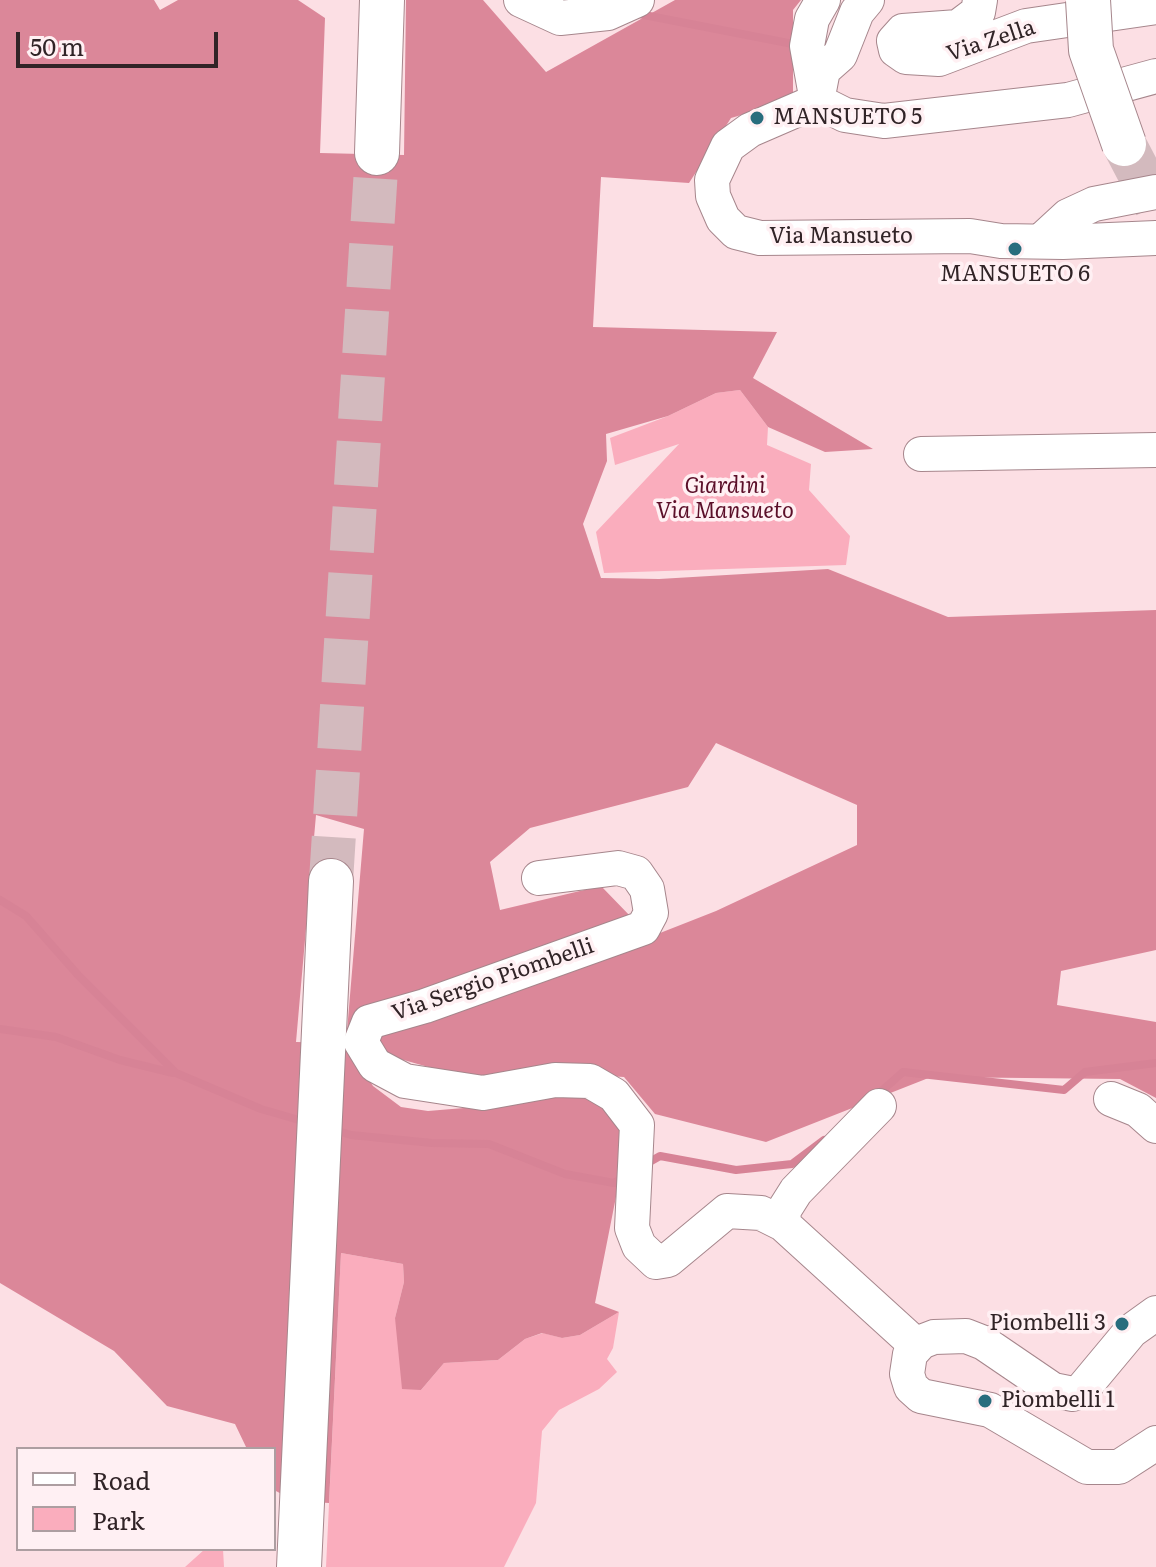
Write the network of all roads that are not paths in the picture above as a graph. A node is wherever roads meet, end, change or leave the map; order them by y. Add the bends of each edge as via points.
1 (382, 0) edge
2 (521, 0) edge
3 (637, 0) edge
4 (823, 0) edge
5 (867, 0) edge
6 (980, 0) edge
7 (1088, 0) edge
8 (1156, 7) edge
9 (1156, 76) edge
10 (817, 101) junction
11 (1124, 144) tunnel mouth
12 (377, 153) tunnel mouth
13 (1156, 192) edge
14 (1156, 238) edge
15 (1043, 239) junction
16 (1156, 450) edge
17 (921, 454) dead end
18 (539, 878) dead end
19 (331, 881) tunnel mouth
20 (1111, 1099) dead end
21 (879, 1106) dead end
22 (1156, 1126) edge
23 (783, 1224) junction
24 (1156, 1313) edge
25 (916, 1345) junction
26 (1156, 1443) edge
27 (299, 1567) edge

1 - 12 highway
2 - 3 street via 560,18 608,13
4 - 10 street via 812,19 807,46
5 - 10 street via 840,55 823,70
6 - 8 street, Via Zella via 978,12 958,27 903,31 894,41 896,50 906,57 939,59 1026,26
7 - 11 highway, bridge via 1091,50
9 - 10 street via 1068,100 884,121 845,115
10 - 15 street, Via Mansueto via 750,130 728,146 715,169 713,196 736,232 760,238
13 - 15 street via 1094,204 1068,216
14 - 15 street, Via Mansueto
16 - 17 street
18 - 23 street, Via Sergio Piombelli via 618,868 636,873 647,889 651,913 643,928 369,1022 361,1042 375,1065 405,1081 448,1090 483,1093 555,1080 590,1081 614,1095 637,1125 632,1228 639,1246 656,1262 668,1260 727,1211 761,1213
19 - 27 highway
20 - 22 street via 1138,1110
21 - 23 street via 796,1191 784,1210
23 - 25 street, Via Sergio Piombelli
24 - 25 street via 1131,1331 1073,1394 1053,1390 966,1336 934,1337
25 - 26 street via 907,1367 915,1392 990,1410 1087,1467 1119,1467

